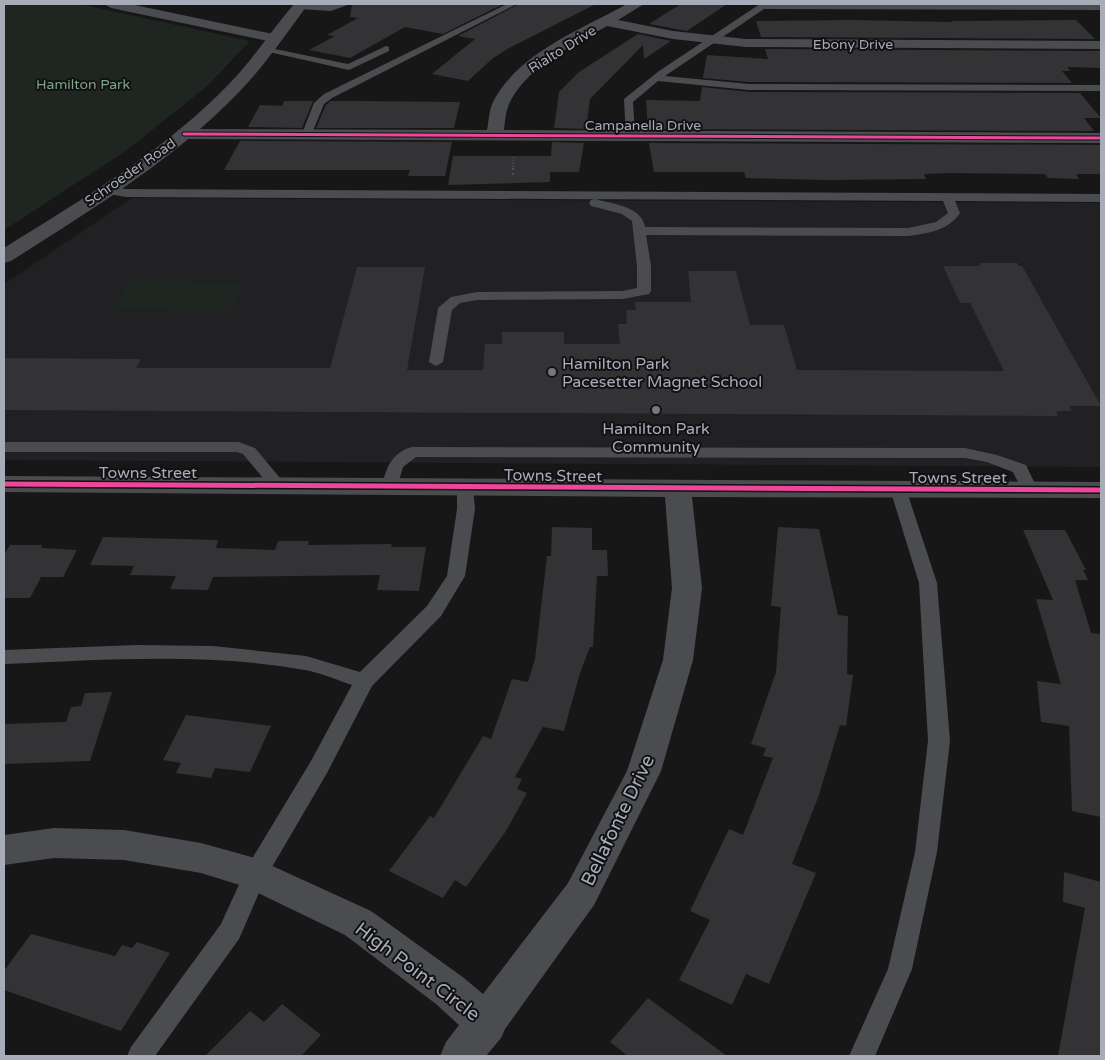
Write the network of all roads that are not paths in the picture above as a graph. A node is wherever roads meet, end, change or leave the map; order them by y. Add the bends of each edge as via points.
1 (111, 4) edge
2 (346, 4) edge
3 (513, 4) edge
4 (637, 4) edge
5 (300, 5) edge
6 (765, 5) edge
7 (1101, 8) edge
8 (606, 22) junction
9 (709, 40) junction
10 (269, 44) junction
11 (1101, 45) edge
12 (386, 49) dead end
13 (655, 78) junction
14 (1101, 88) edge
15 (184, 134) junction
16 (306, 136) junction
17 (496, 136) junction
18 (630, 136) junction
19 (1101, 138) edge
20 (107, 190) junction
21 (625, 196) junction
22 (948, 197) junction
23 (1101, 198) edge
24 (90, 201) junction
25 (626, 211) junction
26 (639, 231) junction
27 (4, 257) edge
28 (436, 362) dead end
29 (4, 447) edge
30 (4, 484) edge
31 (278, 485) junction
32 (390, 486) junction
33 (466, 487) junction
34 (678, 489) junction
35 (898, 489) junction
36 (1030, 490) junction
37 (1101, 490) edge
38 (4, 657) edge
39 (364, 681) junction
40 (4, 850) edge
41 (255, 874) junction
42 (487, 1024) junction
43 (140, 1056) edge
44 (461, 1056) edge
45 (862, 1056) edge

1 - 10 street
2 - 5 lane via 331,8
3 - 16 lane via 328,96 319,103
4 - 8 street, Rialto Drive
5 - 10 street, Schroeder Road
6 - 7 lane
6 - 9 lane
8 - 9 street, Ebony Drive
8 - 17 street, Rialto Drive via 541,60 512,85 498,112
9 - 11 street, Ebony Drive via 789,44
9 - 13 lane
10 - 12 lane via 349,67
10 - 15 street, Schroeder Road via 236,86
13 - 14 lane via 749,87
13 - 18 lane via 628,101
15 - 16 street, Campanella Drive
15 - 20 street, Schroeder Road
16 - 17 street, Campanella Drive
17 - 18 street, Campanella Drive
18 - 19 street, Campanella Drive
20 - 21 lane via 126,193
20 - 24 street, Schroeder Road
21 - 22 lane
21 - 25 lane
22 - 23 lane
22 - 26 lane via 954,213 950,220 940,226 908,232
24 - 25 lane via 588,202
24 - 27 street, Schroeder Road
25 - 26 lane via 638,220
26 - 28 lane via 644,291 624,295 477,296 456,300 445,308
29 - 31 lane via 239,447 249,451
30 - 31 street, Towns Street
31 - 32 street, Towns Street
32 - 33 street, Towns Street
32 - 36 lane via 395,465 412,452 965,452 1020,469
33 - 34 street, Towns Street
33 - 39 lane via 456,576 434,611
34 - 35 street, Towns Street
34 - 42 street, Bellafonte Drive via 687,588 678,660 644,771 581,894
35 - 36 street, Towns Street
35 - 45 lane via 928,583 939,742 926,852 900,968
36 - 37 street, Towns Street
38 - 39 lane via 213,653 306,663
39 - 41 lane via 319,766
40 - 41 street, High Point Circle via 54,843 124,845 202,858
41 - 42 street, High Point Circle via 358,924 450,992
41 - 43 lane via 230,931
42 - 44 street, Bellafonte Drive

